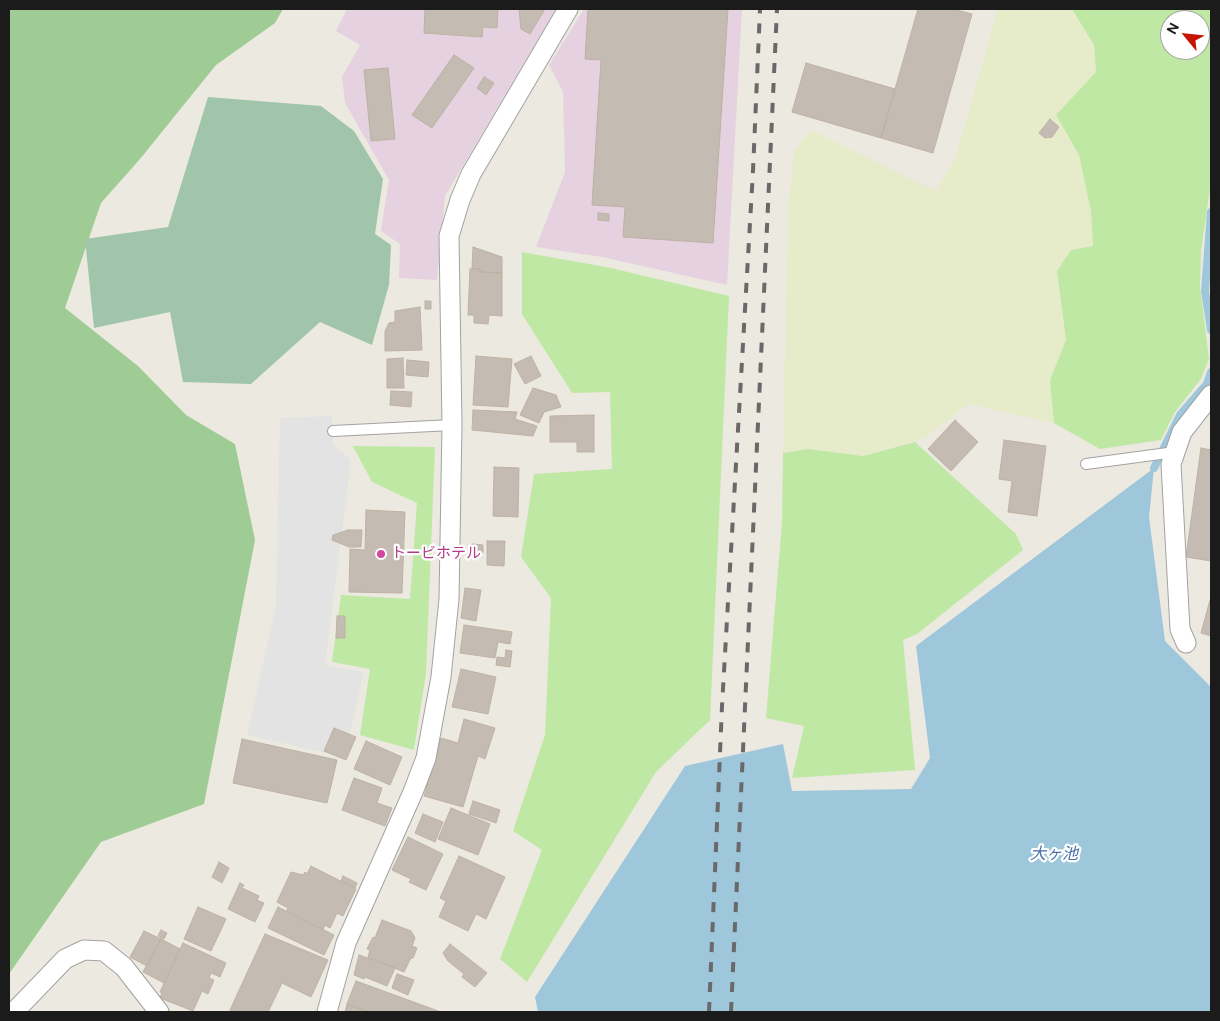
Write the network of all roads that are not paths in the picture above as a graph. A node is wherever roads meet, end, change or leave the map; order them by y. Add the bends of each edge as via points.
1 (568, 9) edge
2 (1211, 395) edge
3 (452, 426) junction
4 (333, 431) dead end
5 (1174, 452) junction
6 (1086, 464) dead end
7 (1186, 643) dead end
8 (14, 1012) edge
9 (158, 1012) edge
10 (327, 1012) edge

1 - 3 street via 471,174 449,236
2 - 5 street via 1182,432
3 - 4 lane
3 - 10 street via 449,599 441,677 426,758 346,943
5 - 6 lane
5 - 7 street via 1171,464 1176,586 1180,629
8 - 9 street via 65,958 84,950 104,951 124,967

